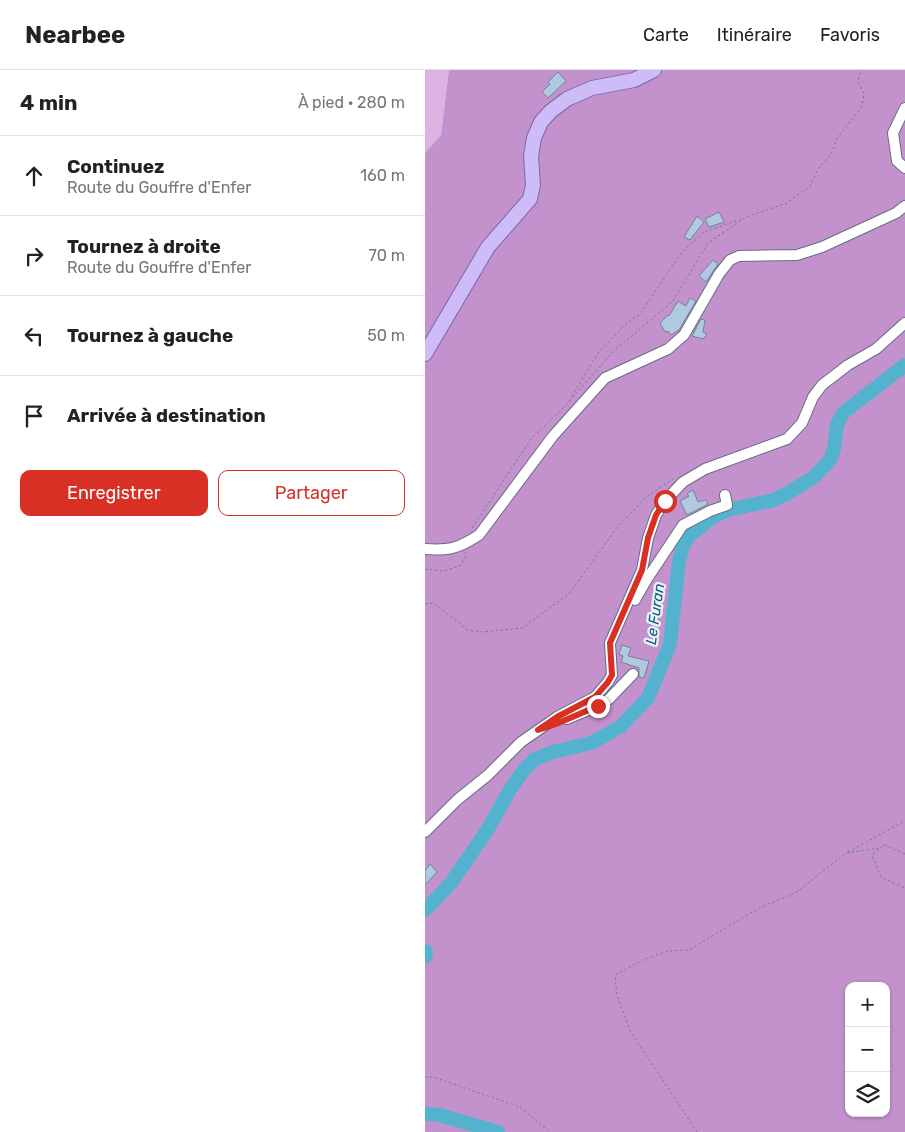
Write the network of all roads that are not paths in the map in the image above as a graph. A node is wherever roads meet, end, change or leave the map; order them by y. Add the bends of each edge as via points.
1 (653, 70) edge
2 (905, 108) edge
3 (905, 168) edge
4 (905, 206) edge
5 (905, 323) edge
6 (905, 330) edge
7 (878, 347) junction
8 (425, 354) edge
9 (725, 495) dead end
10 (425, 549) edge
11 (622, 616) junction
12 (633, 674) dead end
13 (538, 730) junction
14 (425, 832) edge

1 - 8 main road via 634,80 593,88 567,99 541,122 531,156 533,185 529,200 488,247
2 - 3 street via 893,133 897,161
4 - 10 street via 822,247 797,255 739,256 730,260 684,336 668,349 605,378 553,436 479,535 463,546 444,551
5 - 7 street
6 - 7 street via 893,341
7 - 11 street via 821,385 802,424 787,438 705,469 683,482 656,515 642,570
9 - 11 street via 727,505 683,525 631,609
11 - 13 street via 610,643 612,675 608,682 595,697
12 - 13 street via 598,706
13 - 14 street

